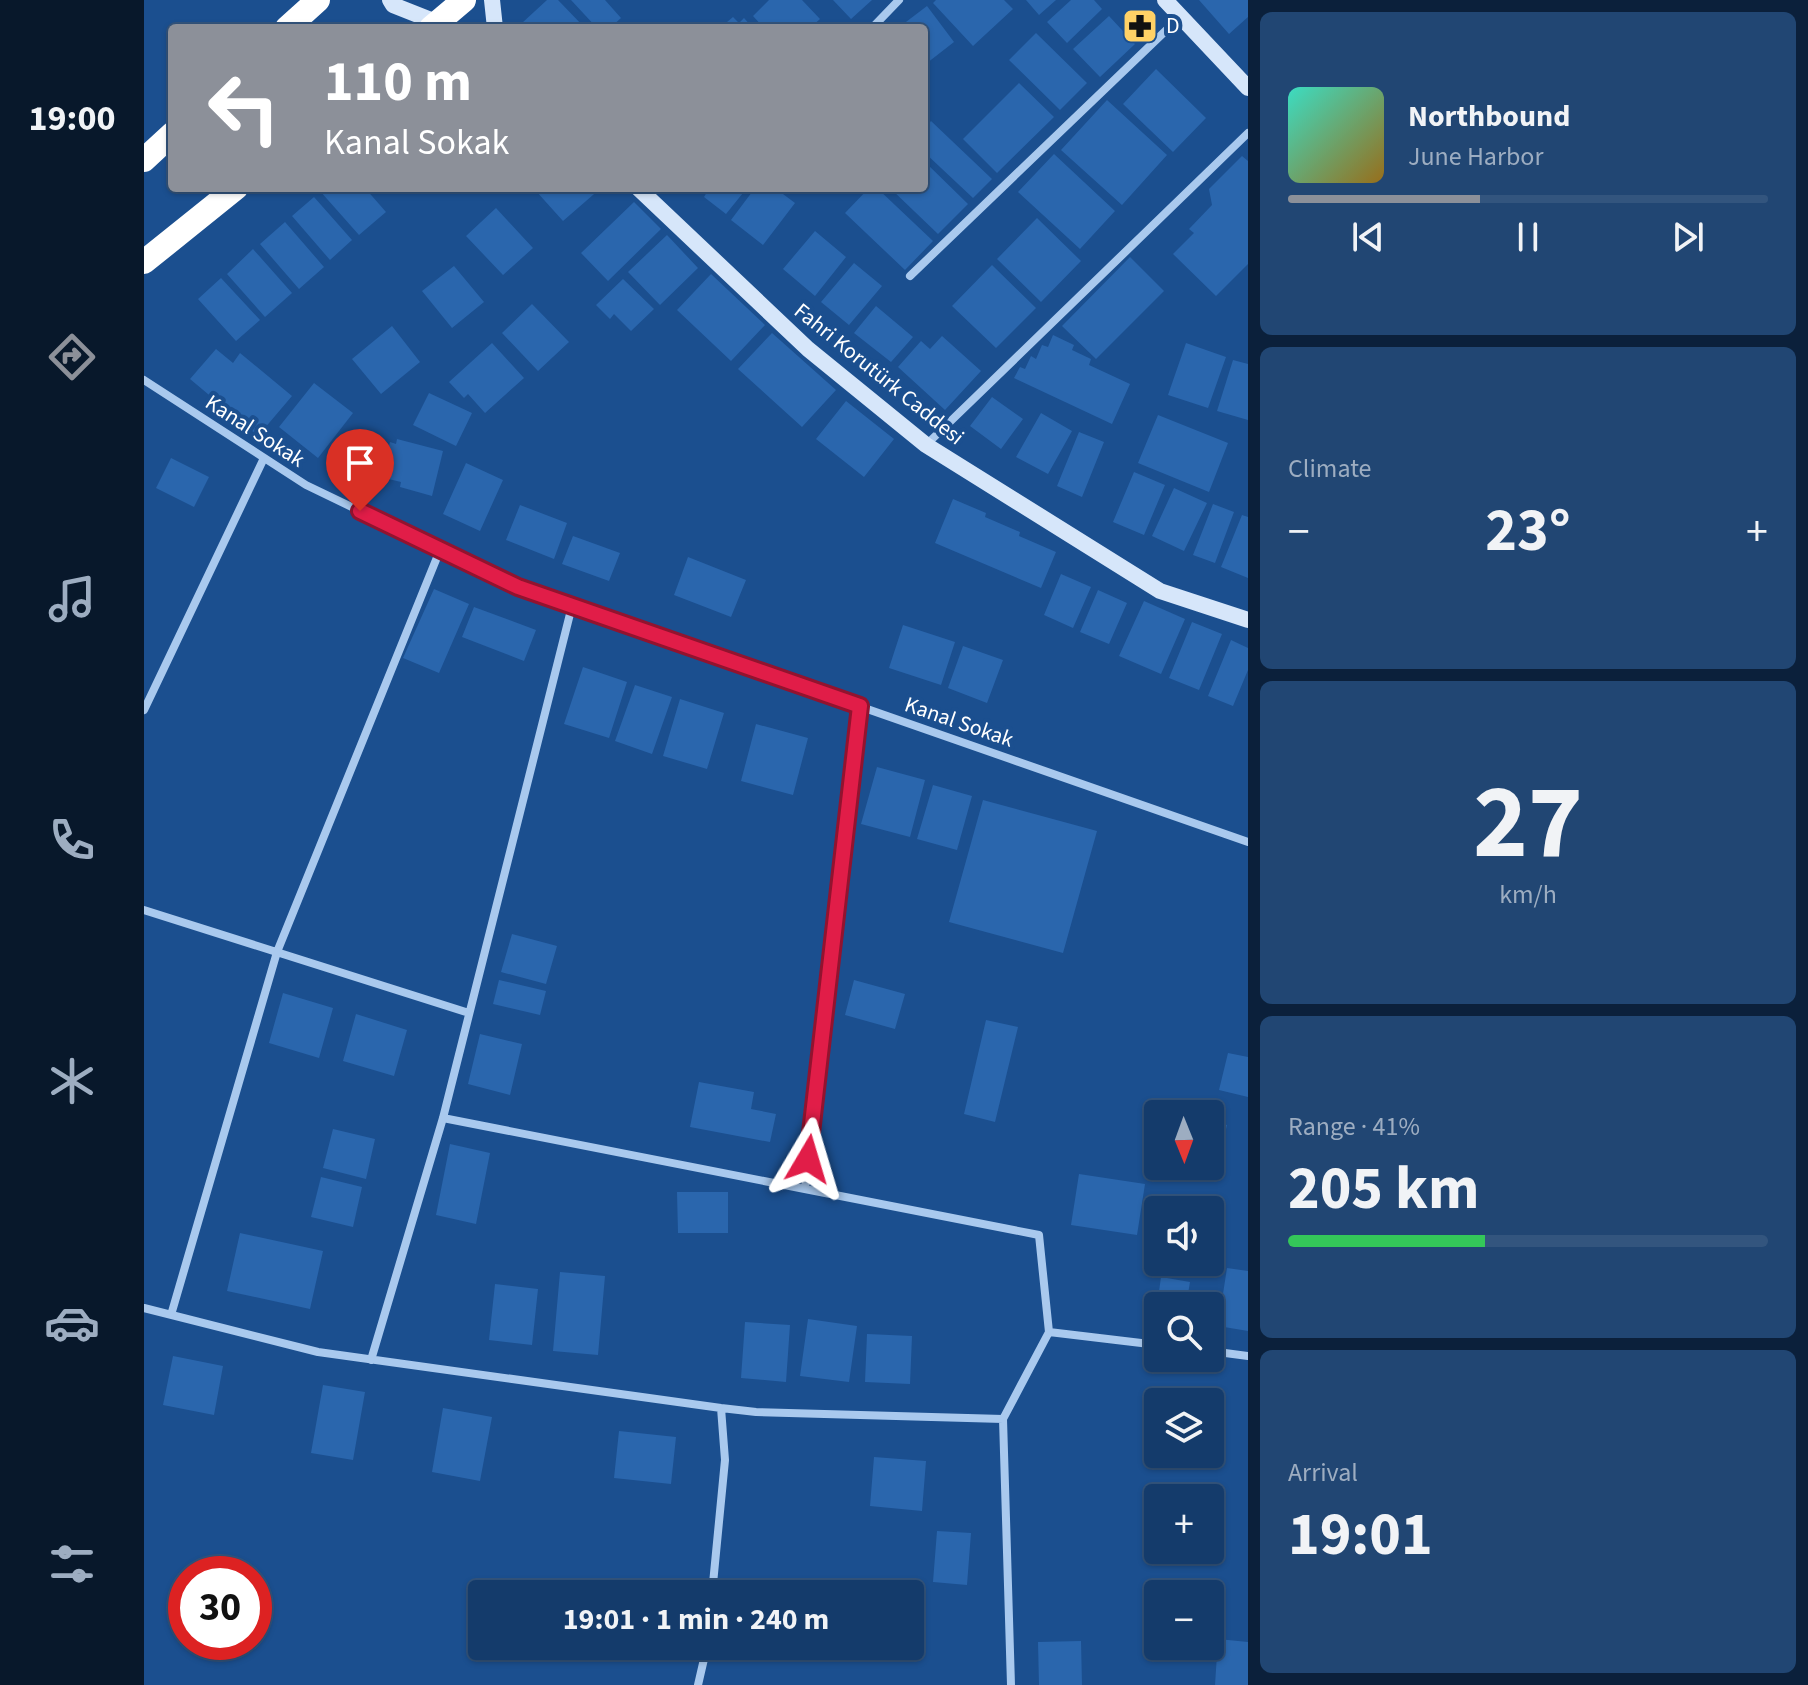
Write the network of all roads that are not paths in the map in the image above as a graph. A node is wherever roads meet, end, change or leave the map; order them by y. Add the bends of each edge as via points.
1 (318, 0) edge
2 (390, 0) edge
3 (464, 0) edge
4 (492, 0) edge
5 (899, 0) edge
6 (1165, 0) edge
7 (1181, 16) junction
8 (291, 24) edge
9 (436, 24) edge
10 (442, 24) edge
11 (495, 24) edge
12 (876, 24) edge
13 (1248, 88) edge
14 (1248, 133) edge
15 (168, 138) edge
16 (144, 160) edge
17 (231, 192) edge
18 (642, 192) edge
19 (144, 262) edge
20 (910, 276) dead end
21 (144, 380) edge
22 (926, 445) junction
23 (264, 458) junction
24 (440, 550) junction
25 (572, 606) junction
26 (1248, 620) edge
27 (860, 706) junction
28 (144, 710) edge
29 (1248, 842) edge
30 (144, 910) edge
31 (277, 952) junction
32 (469, 1013) junction
33 (443, 1118) junction
34 (805, 1189) junction
35 (144, 1308) edge
36 (171, 1315) junction
37 (1049, 1332) junction
38 (1144, 1343) edge
39 (1224, 1353) edge
40 (1248, 1356) edge
41 (371, 1360) junction
42 (721, 1408) junction
43 (1003, 1419) junction
44 (713, 1580) edge
45 (704, 1660) edge
46 (698, 1685) edge
47 (1011, 1685) edge

1 - 8 highway
2 - 9 street
3 - 10 highway
4 - 11 street
5 - 12 street
6 - 7 street
7 - 13 street
7 - 20 street
14 - 22 street
15 - 16 highway
17 - 19 highway
18 - 22 street, Fahri Korutürk Caddesi via 808,349
21 - 23 street, Kanal Sokak
22 - 26 street, Fahri Korutürk Caddesi via 1160,591
23 - 24 street, Kanal Sokak via 306,485
23 - 28 street
24 - 25 street, Kanal Sokak
24 - 31 street
25 - 27 street, Kanal Sokak
25 - 32 street
27 - 29 street, Kanal Sokak
27 - 34 street
30 - 31 street
31 - 32 street
31 - 36 street
32 - 33 street
33 - 34 street
33 - 41 street
34 - 37 street via 1039,1235
35 - 36 street
36 - 41 street
37 - 38 street
37 - 43 street
39 - 40 street
41 - 42 street
42 - 43 street
42 - 44 street via 725,1460
43 - 47 street
45 - 46 street

